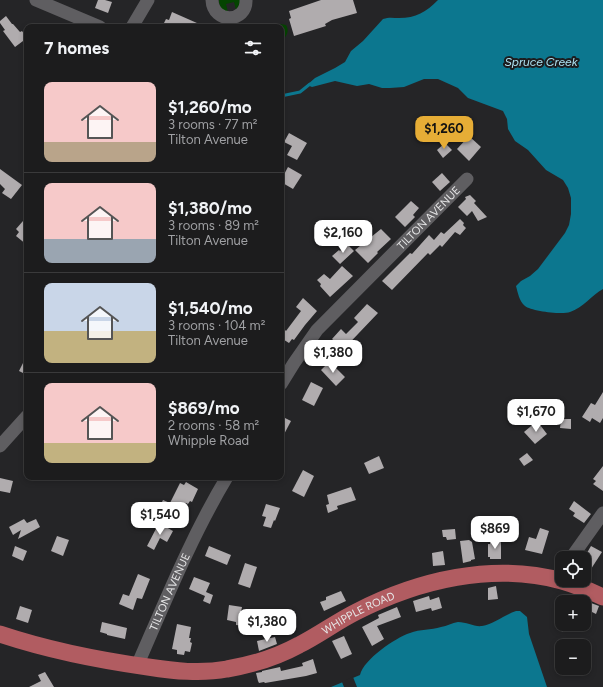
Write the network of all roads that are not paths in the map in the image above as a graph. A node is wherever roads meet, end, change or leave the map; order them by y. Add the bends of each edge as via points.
1 (36, 0) edge
2 (148, 0) edge
3 (212, 0) edge
4 (246, 0) edge
5 (93, 24) edge
6 (134, 24) edge
7 (467, 179) dead end
8 (284, 379) edge
9 (24, 419) edge
10 (0, 446) edge
11 (225, 480) edge
12 (603, 513) edge
13 (576, 551) edge
14 (555, 578) edge
15 (580, 587) edge
16 (603, 597) edge
17 (0, 634) edge
18 (137, 666) junction

1 - 5 street
2 - 6 street
3 - 4 street via 215,10 228,18 241,14
7 - 8 street, TILTON AVENUE via 317,330
9 - 10 street
11 - 18 street, TILTON AVENUE via 183,561
12 - 13 street
14 - 18 main road, WHIPPLE ROAD via 503,573 475,574 423,585 387,597 299,645 239,667 199,672
15 - 16 main road, WHIPPLE ROAD
17 - 18 main road, WHIPPLE ROAD via 58,651

